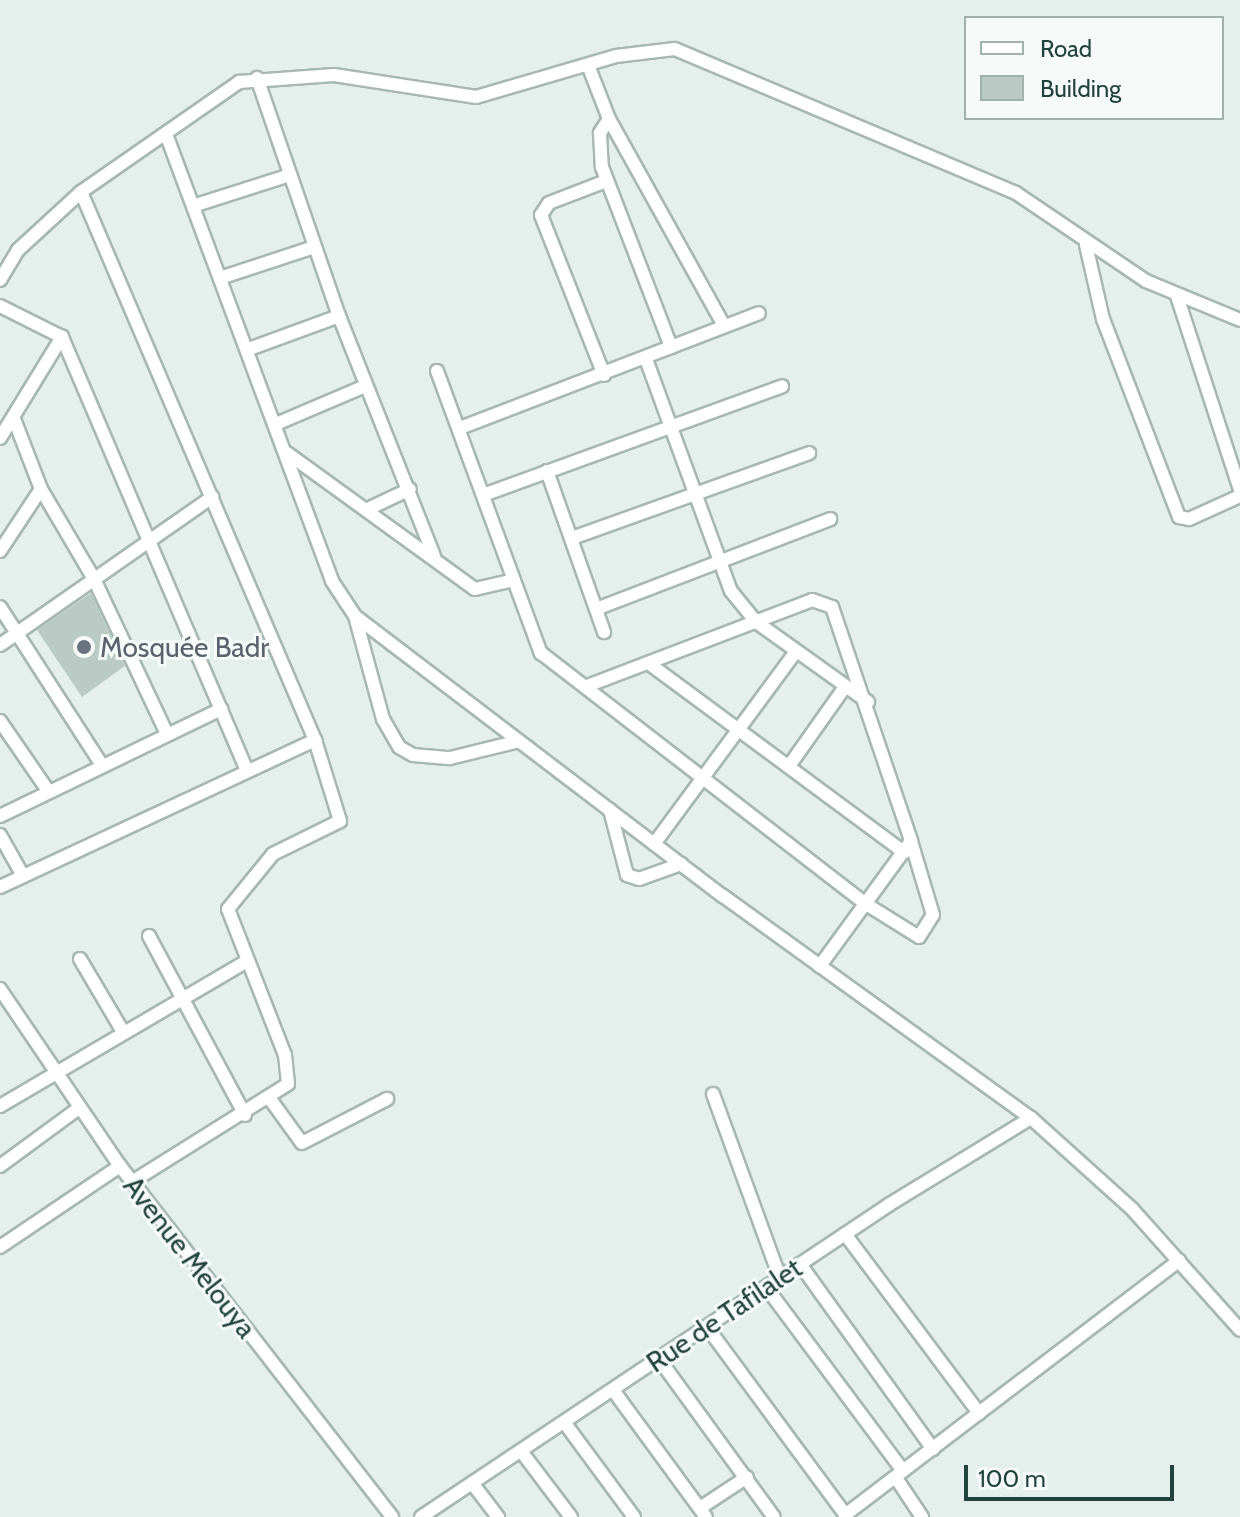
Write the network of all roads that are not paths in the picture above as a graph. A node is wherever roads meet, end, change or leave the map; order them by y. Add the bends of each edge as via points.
1 (588, 65) junction
2 (257, 78) junction
3 (609, 119) junction
4 (166, 134) junction
5 (290, 175) junction
6 (606, 181) junction
7 (81, 192) junction
8 (196, 205) junction
9 (1086, 245) junction
10 (314, 247) junction
11 (223, 277) junction
12 (0, 280) edge
13 (1177, 296) junction
14 (0, 306) edge
15 (759, 313) dead end
16 (339, 316) junction
17 (1240, 320) edge
18 (724, 326) junction
19 (62, 337) junction
20 (671, 347) junction
21 (249, 349) junction
22 (646, 359) junction
23 (437, 371) dead end
24 (604, 375) junction
25 (365, 386) junction
26 (782, 386) dead end
27 (14, 419) junction
28 (668, 423) junction
29 (276, 424) junction
30 (460, 428) junction
31 (0, 438) edge
32 (286, 453) junction
33 (809, 453) dead end
34 (547, 471) junction
35 (41, 489) junction
36 (410, 489) junction
37 (1240, 493) edge
38 (486, 494) junction
39 (696, 494) junction
40 (212, 497) junction
41 (370, 508) junction
42 (830, 519) dead end
43 (572, 538) junction
44 (148, 539) junction
45 (0, 551) edge
46 (434, 556) junction
47 (720, 562) junction
48 (94, 579) junction
49 (514, 580) junction
50 (0, 607) edge
51 (596, 609) junction
52 (355, 616) junction
53 (755, 621) junction
54 (18, 632) junction
55 (604, 632) dead end
56 (0, 645) edge
57 (795, 653) junction
58 (651, 665) junction
59 (587, 686) junction
60 (845, 687) junction
61 (869, 703) junction
62 (221, 709) junction
63 (0, 721) edge
64 (738, 728) junction
65 (166, 732) junction
66 (315, 740) junction
67 (519, 741) junction
68 (102, 765) junction
69 (789, 766) junction
70 (246, 768) junction
71 (699, 777) junction
72 (49, 792) junction
73 (610, 810) junction
74 (0, 816) edge
75 (0, 835) edge
76 (654, 844) junction
77 (908, 846) junction
78 (681, 864) junction
79 (22, 874) junction
80 (0, 887) edge
81 (866, 904) junction
82 (149, 936) dead end
83 (80, 959) dead end
84 (245, 962) junction
85 (820, 966) junction
86 (0, 989) edge
87 (186, 999) junction
88 (122, 1030) junction
89 (52, 1070) junction
90 (713, 1094) dead end
91 (270, 1099) junction
92 (387, 1099) dead end
93 (0, 1106) edge
94 (79, 1108) junction
95 (245, 1115) junction
96 (1031, 1118) junction
97 (0, 1166) edge
98 (120, 1166) junction
99 (132, 1182) junction
100 (845, 1234) junction
101 (0, 1247) edge
102 (1179, 1261) junction
103 (800, 1264) junction
104 (780, 1278) junction
105 (766, 1287) junction
106 (707, 1327) junction
107 (1240, 1330) edge
108 (659, 1359) junction
109 (613, 1390) junction
110 (979, 1413) junction
111 (564, 1422) junction
112 (933, 1449) junction
113 (521, 1451) junction
114 (899, 1474) junction
115 (747, 1477) junction
116 (472, 1483) junction
117 (703, 1513) edge
118 (846, 1516) edge
119 (392, 1517) edge
120 (421, 1517) edge
121 (498, 1517) edge
122 (571, 1517) edge
123 (634, 1517) edge
124 (774, 1517) edge
125 (922, 1517) edge

1 - 2 street via 476,97 334,75
1 - 3 street
1 - 9 street via 649,48 708,58 1016,193
2 - 4 street via 239,82
2 - 5 street
3 - 6 street via 599,146
3 - 18 street
4 - 7 street
4 - 8 street
5 - 8 street
5 - 10 street
6 - 20 street
6 - 24 street via 549,203 541,215
7 - 12 street via 18,250
7 - 40 street
8 - 11 street
9 - 13 street
9 - 37 street via 1103,319 1179,517
10 - 11 street
10 - 16 street
11 - 21 street
13 - 17 street
13 - 37 street
14 - 19 street
15 - 18 street
16 - 21 street
16 - 25 street
18 - 20 street
19 - 27 street
19 - 44 street
20 - 22 street
21 - 29 street
22 - 24 street
22 - 28 street
23 - 30 street
24 - 30 street
25 - 29 street
25 - 36 street
26 - 28 street
27 - 31 street
27 - 35 street
28 - 34 street
28 - 39 street
29 - 32 street
30 - 38 street
32 - 41 street
32 - 52 street via 332,581
33 - 39 street
34 - 38 street
34 - 43 street
35 - 45 street
35 - 48 street
36 - 41 street
36 - 46 street
38 - 49 street
39 - 43 street
39 - 47 street
40 - 44 street
40 - 66 street
41 - 46 street
42 - 47 street
43 - 51 street
44 - 48 street
44 - 62 street
46 - 49 street via 475,589
47 - 51 street
47 - 53 street via 731,591
48 - 54 street
48 - 65 street
49 - 59 street via 536,647
50 - 54 street
51 - 55 street
52 - 67 street
52 - 67 street via 383,719 399,747 413,755 450,758
53 - 57 street
53 - 58 street
53 - 61 street via 812,600 832,607
54 - 56 street
54 - 68 street
57 - 60 street
57 - 64 street
58 - 59 street
58 - 64 street
59 - 71 street
60 - 61 street
60 - 69 street
61 - 77 street
62 - 65 street
62 - 70 street
63 - 72 street
64 - 69 street
64 - 71 street
65 - 68 street
66 - 70 street
66 - 84 street via 340,821 273,854 234,896 228,920
67 - 73 street
68 - 72 street
69 - 77 street
70 - 79 street
71 - 76 street
71 - 81 street
72 - 74 street
73 - 76 street
73 - 78 street via 627,875 639,879
75 - 79 street
76 - 78 street
77 - 81 street
77 - 81 street via 933,915 922,936 914,937
78 - 85 street
79 - 80 street
81 - 85 street
82 - 87 street
83 - 88 street
84 - 87 street
84 - 91 street via 289,1070 288,1084
85 - 96 street
86 - 89 street, Avenue Melouya
87 - 88 street
87 - 95 street
88 - 89 street
89 - 93 street
89 - 94 street, Avenue Melouya
90 - 104 street
91 - 92 street via 302,1143
91 - 95 street
94 - 97 street
94 - 98 street, Avenue Melouya
95 - 99 street
96 - 100 street, Rue de Tafilalet
96 - 102 street
98 - 99 street, Avenue Melouya
98 - 101 street
99 - 119 street, Avenue Melouya
100 - 103 street, Rue de Tafilalet
100 - 110 street
102 - 107 street
102 - 110 street
103 - 104 street, Rue de Tafilalet
103 - 112 street
104 - 105 street, Rue de Tafilalet
105 - 106 street, Rue de Tafilalet
105 - 114 street
106 - 108 street, Rue de Tafilalet
106 - 118 street
108 - 109 street, Rue de Tafilalet
108 - 115 street
109 - 111 street, Rue de Tafilalet
109 - 117 street
110 - 112 street
111 - 113 street, Rue de Tafilalet
111 - 123 street
112 - 114 street
113 - 116 street, Rue de Tafilalet
113 - 122 street
114 - 118 street
114 - 125 street
115 - 117 street
115 - 124 street
116 - 120 street, Rue de Tafilalet
116 - 121 street

